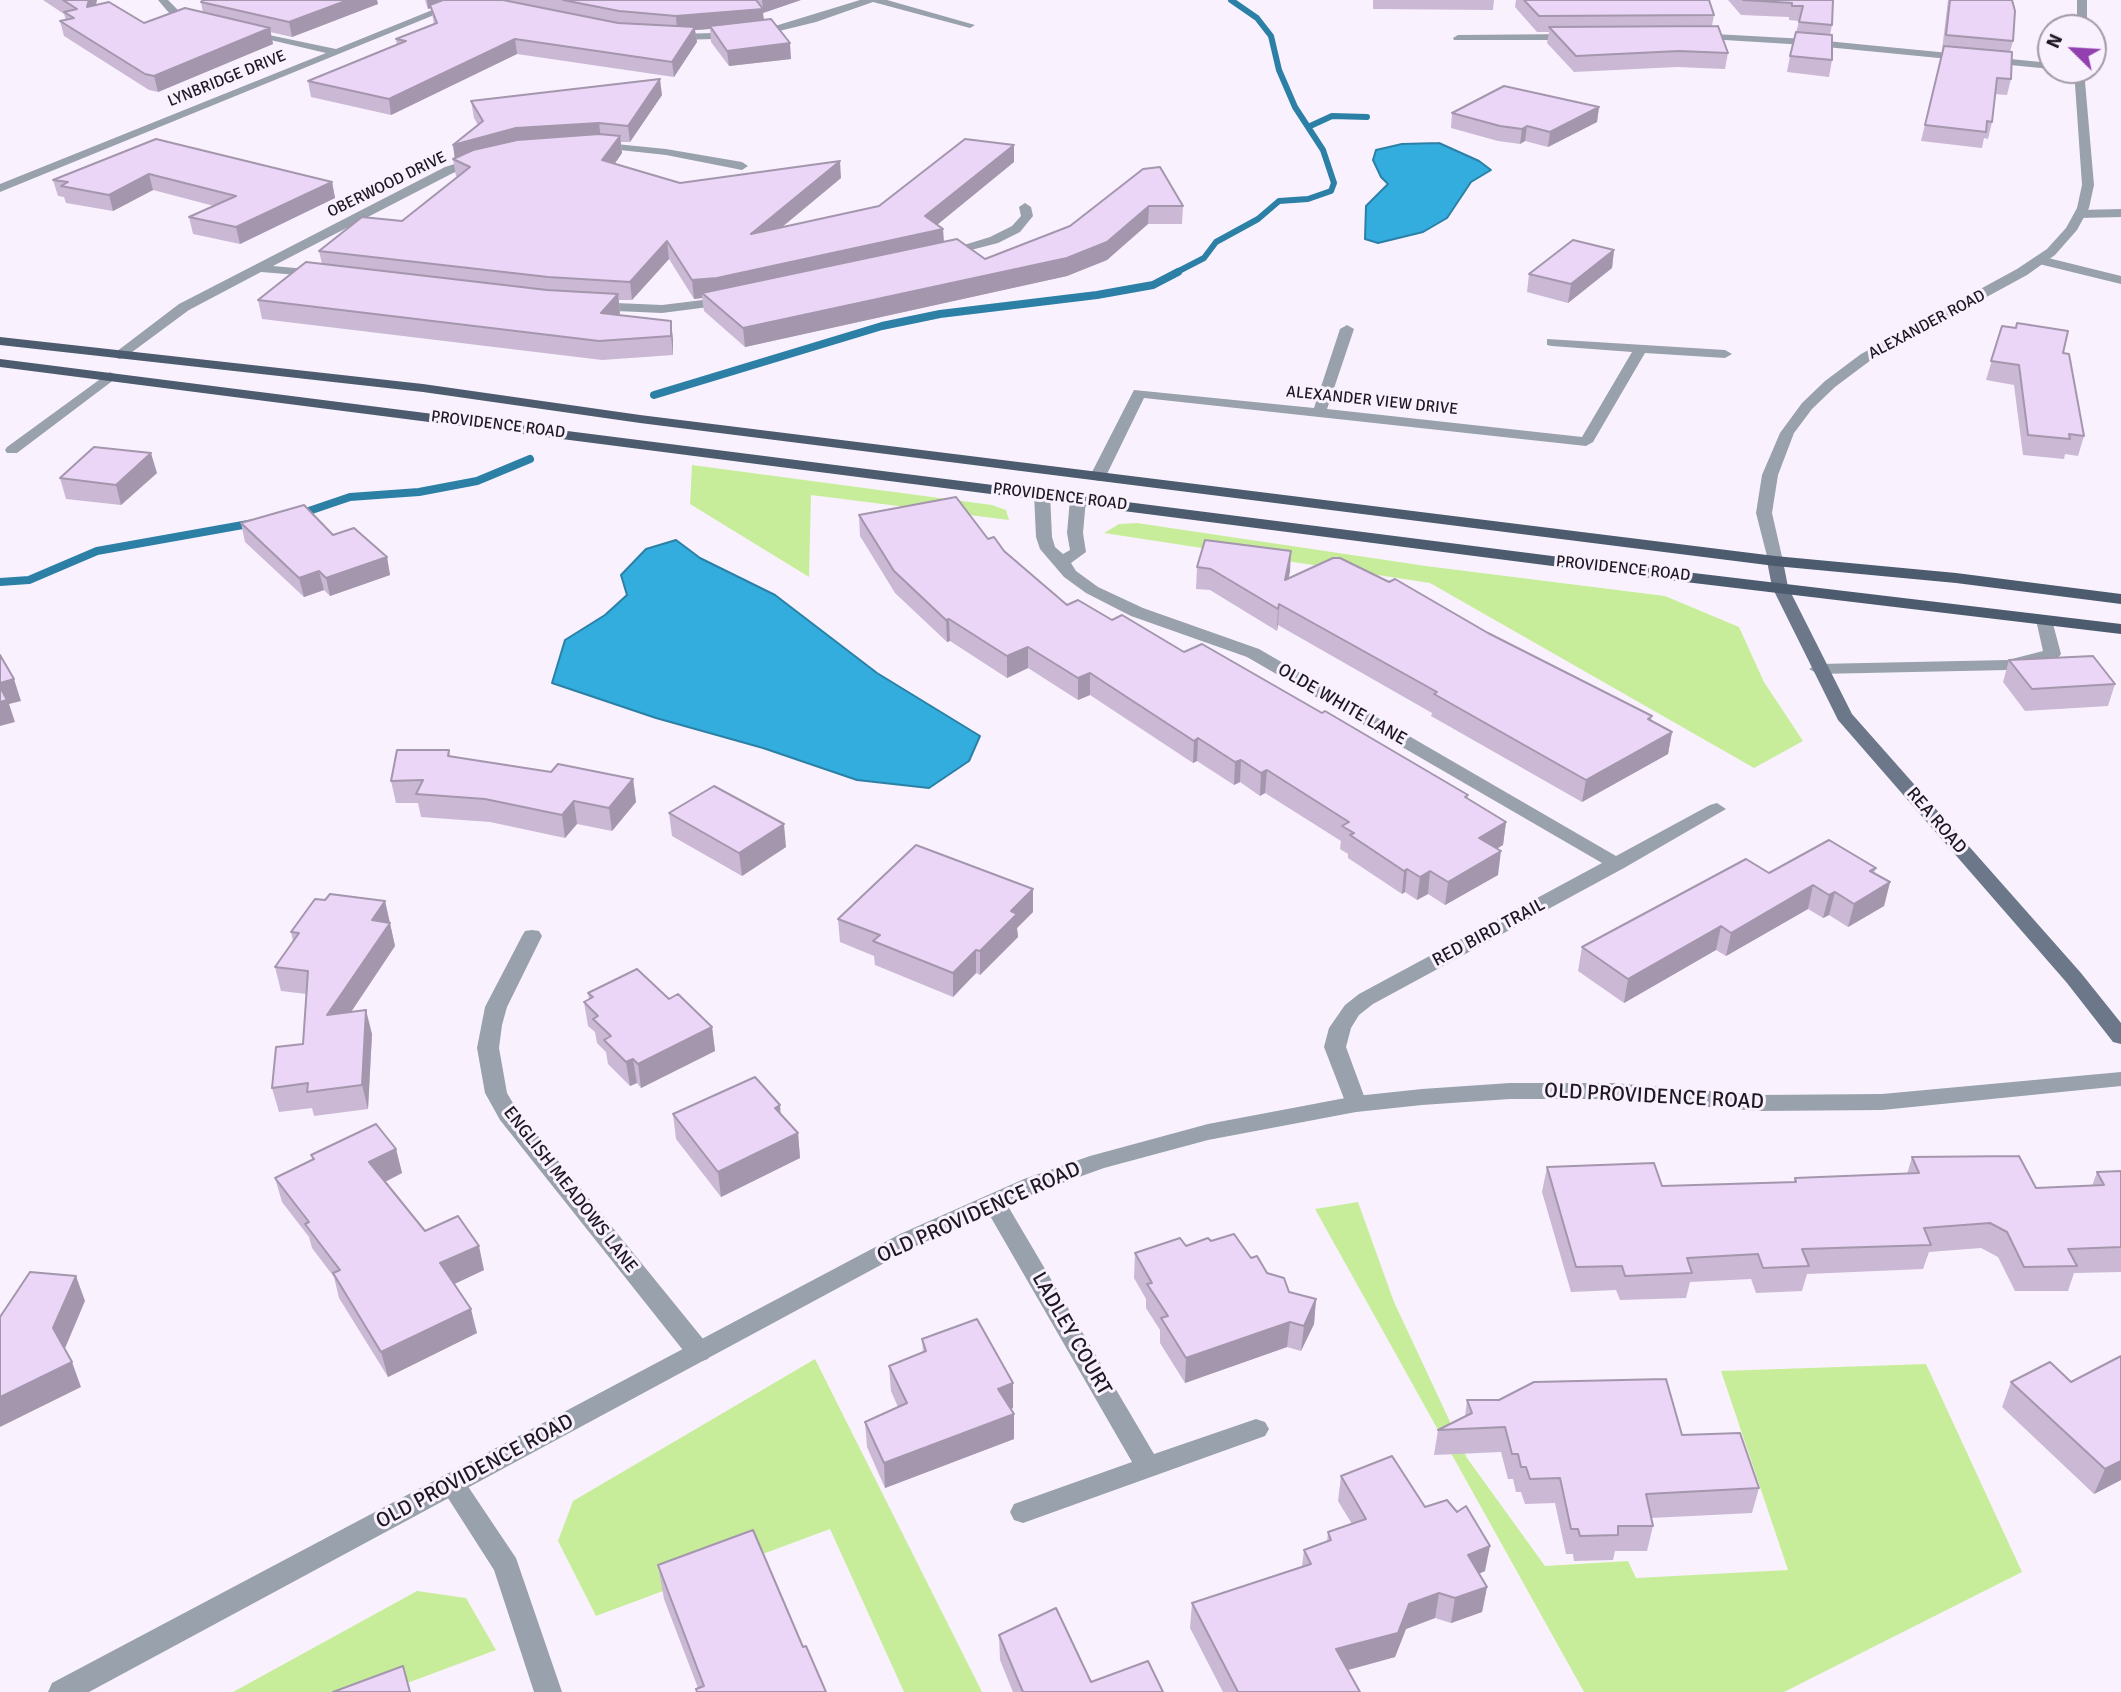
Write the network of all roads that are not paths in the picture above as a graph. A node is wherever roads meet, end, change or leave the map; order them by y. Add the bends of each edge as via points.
1 (163, 0) edge
2 (870, 0) edge
3 (876, 0) edge
4 (469, 1) edge
5 (209, 23) edge
6 (970, 25) dead end
7 (232, 29) edge
8 (1685, 35) edge
9 (657, 36) edge
10 (1590, 37) edge
11 (1458, 38) dead end
12 (337, 52) junction
13 (2037, 65) edge
14 (2080, 84) edge
15 (587, 145) edge
16 (492, 156) edge
17 (742, 166) dead end
18 (0, 188) edge
19 (1025, 207) dead end
20 (2121, 213) edge
21 (2080, 214) junction
22 (928, 257) edge
23 (2040, 260) junction
24 (258, 268) junction
25 (337, 277) edge
26 (2121, 280) edge
27 (743, 298) edge
28 (584, 305) edge
29 (1348, 329) dead end
30 (0, 341) edge
31 (1552, 342) dead end
32 (1641, 348) junction
33 (1725, 354) dead end
34 (119, 355) junction
35 (0, 363) edge
36 (110, 376) junction
37 (1319, 413) junction
38 (12, 450) dead end
39 (1098, 476) junction
40 (1042, 494) junction
41 (1078, 499) junction
42 (1775, 561) junction
43 (1062, 562) junction
44 (1780, 587) junction
45 (2121, 599) edge
46 (2045, 620) junction
47 (2121, 629) edge
48 (1818, 668) junction
49 (1717, 809) dead end
50 (1617, 864) junction
51 (533, 936) dead end
52 (2121, 1037) edge
53 (2121, 1079) edge
54 (1356, 1104) junction
55 (994, 1202) junction
56 (699, 1352) junction
57 (1256, 1429) dead end
58 (1148, 1467) junction
59 (452, 1484) junction
60 (1023, 1512) dead end
61 (62, 1692) edge
62 (548, 1692) edge

1 - 5 street via 174,12
2 - 9 street via 768,30
3 - 6 street
4 - 12 street, LYNBRIDGE DRIVE
7 - 12 street
8 - 13 street via 1792,40
10 - 11 street
12 - 18 street, LYNBRIDGE DRIVE
14 - 21 street, ALEXANDER ROAD via 2088,185
15 - 17 street via 628,147
16 - 24 street, OBERWOOD DRIVE via 449,170
19 - 22 street via 1027,216 1016,229 994,240
20 - 21 street
21 - 23 street, ALEXANDER ROAD via 2071,230
23 - 26 street
23 - 42 street, ALEXANDER ROAD via 1866,357 1807,406 1787,433 1770,475 1764,513
24 - 25 street
24 - 34 street, OBERWOOD DRIVE via 173,313
27 - 28 street via 663,309
29 - 37 street
30 - 34 main road, PROVIDENCE ROAD
31 - 32 street
32 - 33 street
32 - 37 street, ALEXANDER VIEW DRIVE via 1586,442
34 - 39 main road, PROVIDENCE ROAD via 424,388
35 - 36 main road, PROVIDENCE ROAD
36 - 38 street
36 - 40 main road, PROVIDENCE ROAD
37 - 39 street, ALEXANDER VIEW DRIVE via 1139,393
39 - 42 main road, PROVIDENCE ROAD
40 - 41 main road, PROVIDENCE ROAD
40 - 43 street, OLDE WHITE LANE via 1044,537 1048,549
41 - 43 street via 1078,552
41 - 44 main road, PROVIDENCE ROAD
42 - 44 main road, ALEXANDER ROAD
42 - 45 main road, PROVIDENCE ROAD
43 - 50 street, OLDE WHITE LANE via 1092,590 1137,612 1253,653
44 - 46 main road, PROVIDENCE ROAD
44 - 48 main road, REA ROAD
46 - 47 main road, PROVIDENCE ROAD
46 - 48 street via 2052,654 2008,665
48 - 52 main road, REA ROAD via 1844,716
49 - 50 street, RED BIRD TRAIL
50 - 54 street, RED BIRD TRAIL via 1352,1010 1335,1047
51 - 56 street, ENGLISH MEADOWS LANE via 491,1025 488,1048 496,1093 508,1115
53 - 54 street, OLD PROVIDENCE ROAD via 1882,1102 1758,1103 1613,1091 1536,1091
54 - 55 street, OLD PROVIDENCE ROAD via 1208,1132 1098,1161
55 - 56 street, OLD PROVIDENCE ROAD via 908,1240
55 - 58 street, LADLEY COURT
56 - 59 street, OLD PROVIDENCE ROAD
57 - 58 street
58 - 60 street
59 - 61 street, OLD PROVIDENCE ROAD
59 - 62 street via 506,1566

